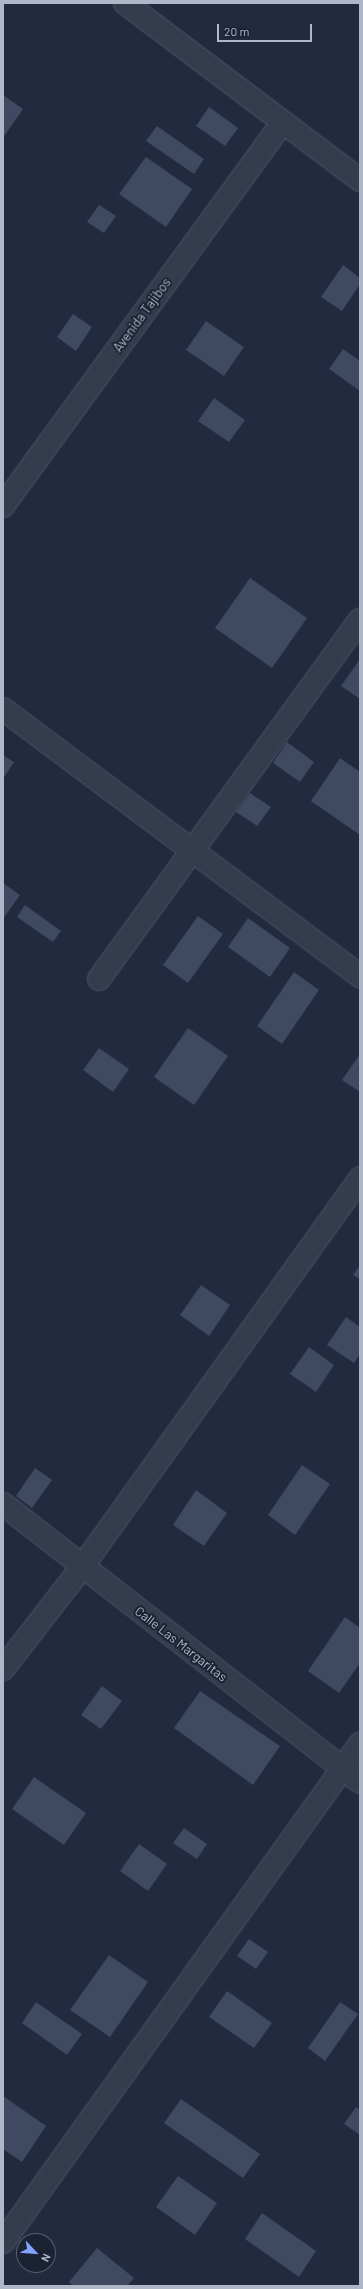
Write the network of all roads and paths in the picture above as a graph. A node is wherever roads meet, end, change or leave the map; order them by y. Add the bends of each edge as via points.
1 (125, 3) edge
2 (282, 123) junction
3 (360, 180) edge
4 (3, 506) edge
5 (360, 620) edge
6 (3, 709) edge
7 (193, 852) junction
8 (360, 976) edge
9 (99, 979) dead end
10 (360, 1178) edge
11 (3, 1504) edge
12 (82, 1567) junction
13 (3, 1670) edge
14 (360, 1744) edge
15 (342, 1768) junction
16 (360, 1782) edge
17 (3, 2242) edge

1 - 2 street
2 - 3 street
2 - 4 street, Avenida Tajibos
5 - 7 street
6 - 7 street
7 - 8 street
7 - 9 street
10 - 12 street
11 - 12 street, Calle Las Margaritas
12 - 13 street
12 - 15 street, Calle Las Margaritas
14 - 15 street
15 - 16 street, Calle Las Margaritas
15 - 17 street

